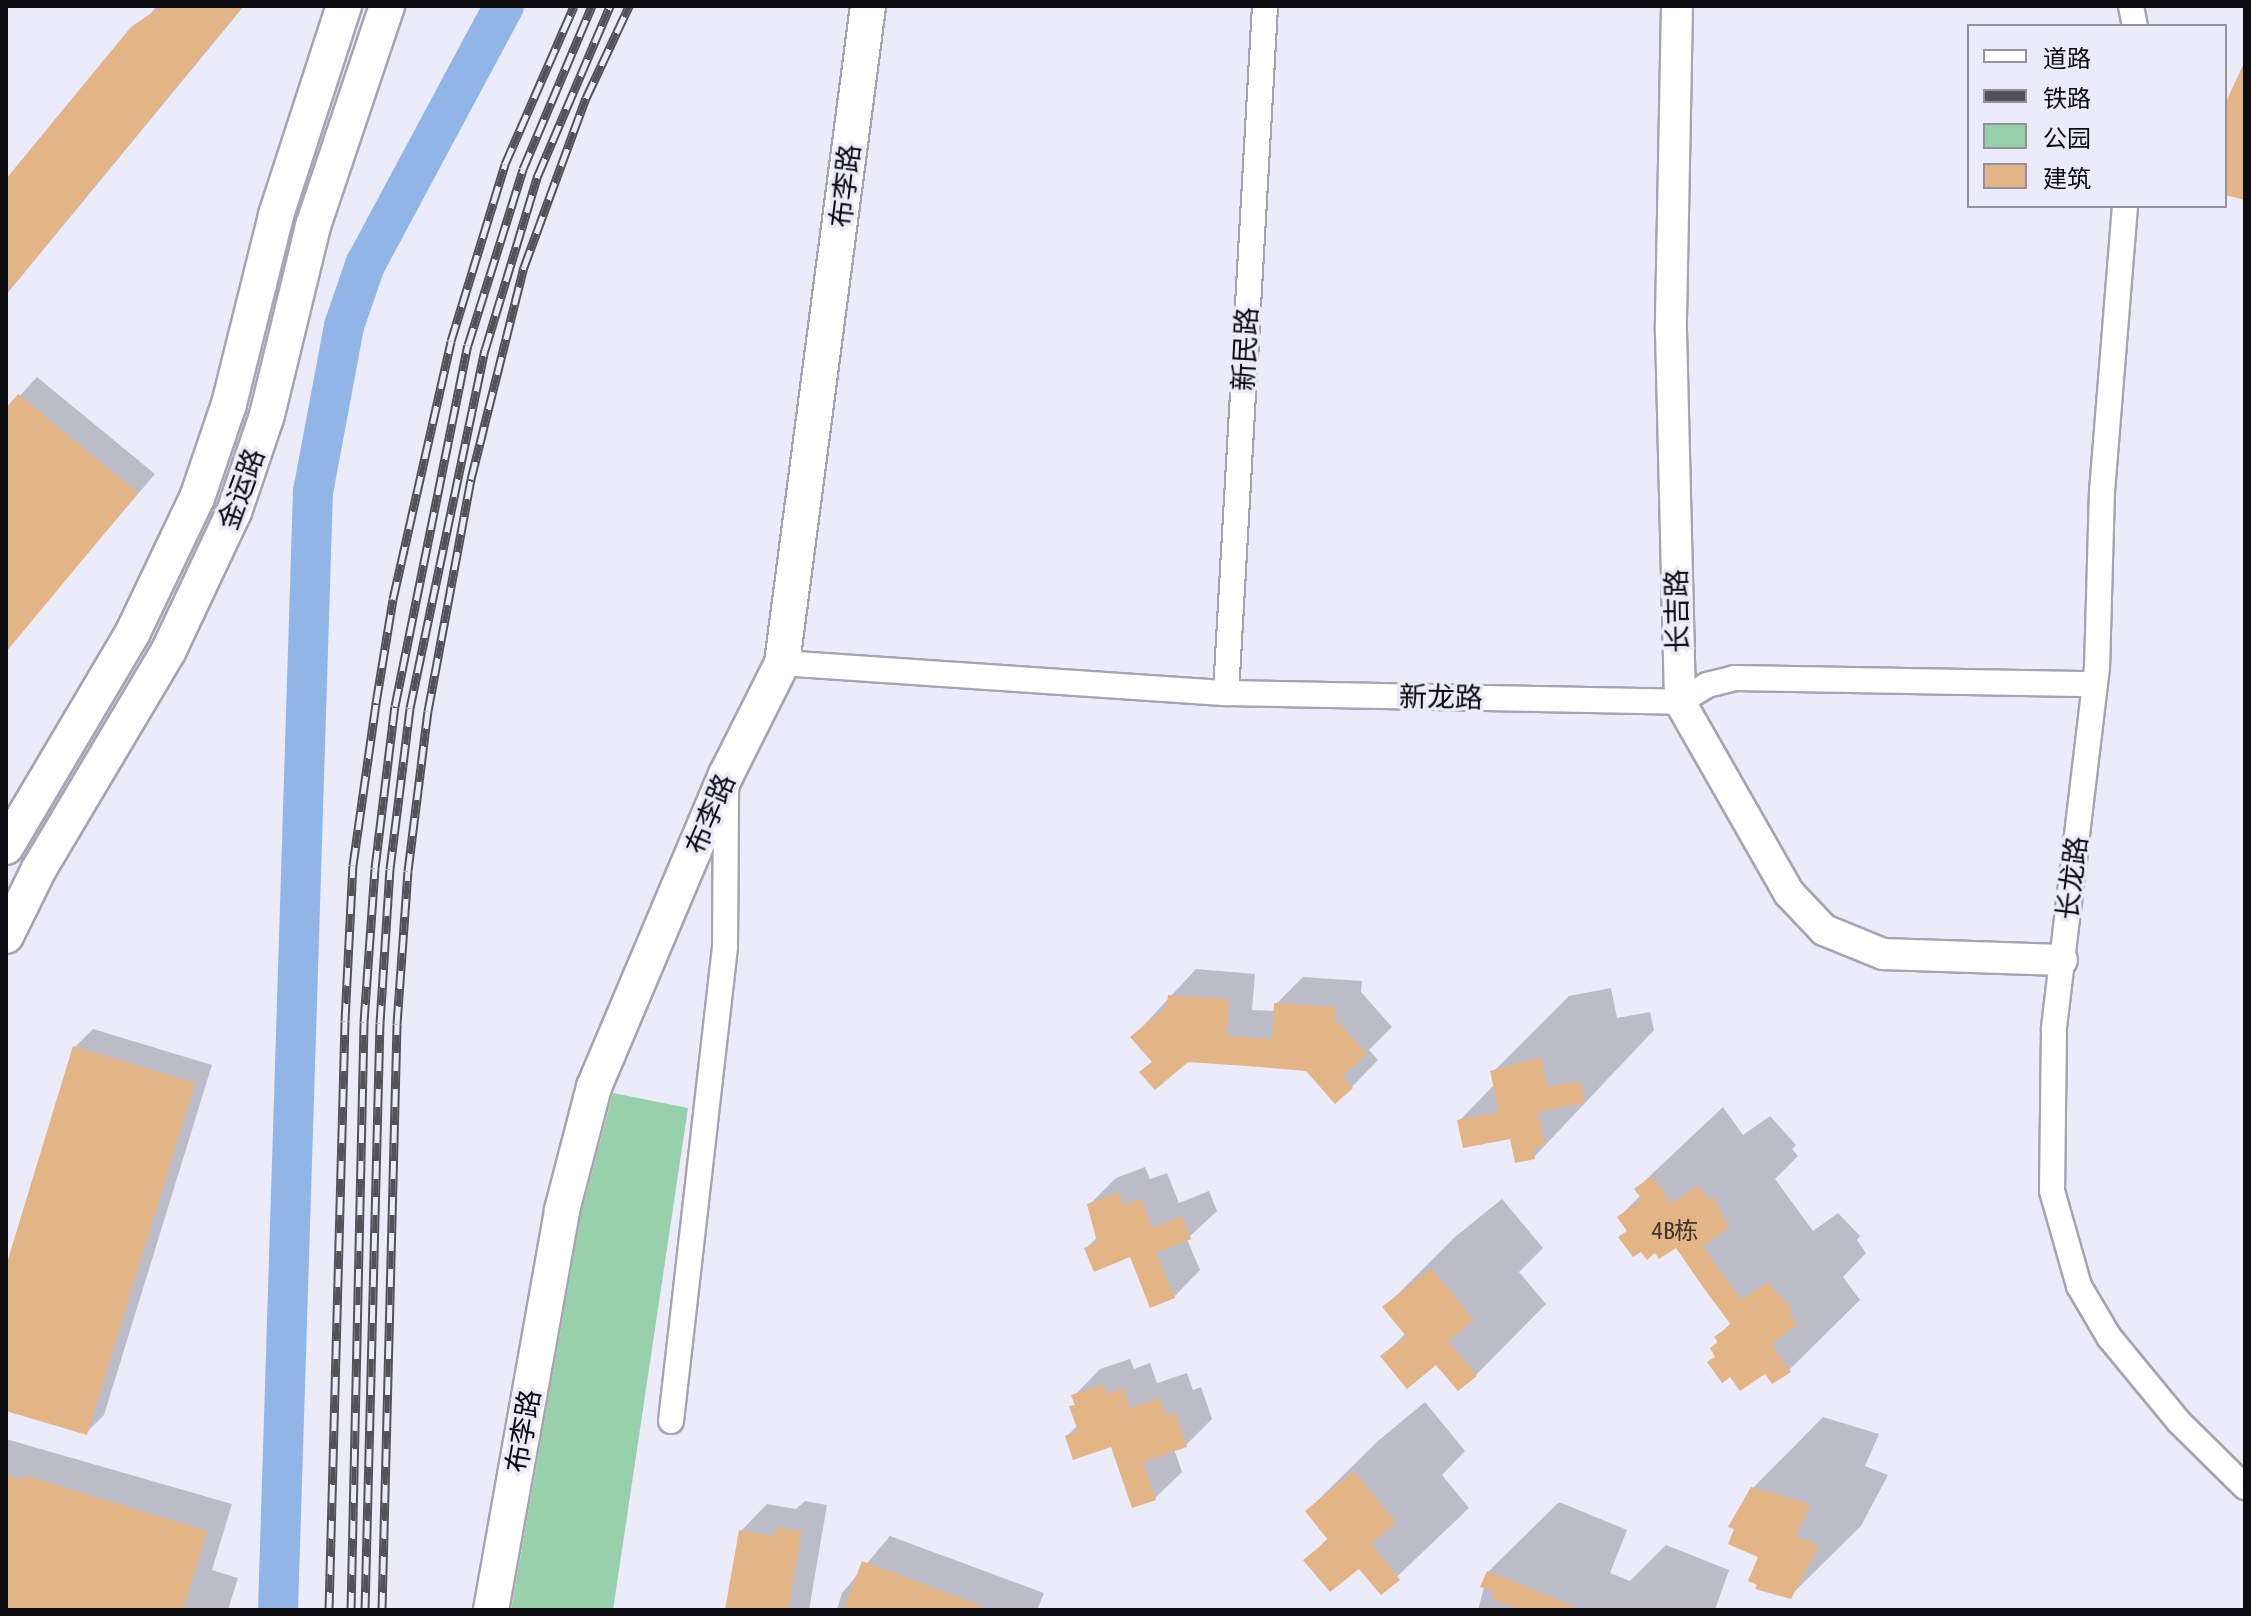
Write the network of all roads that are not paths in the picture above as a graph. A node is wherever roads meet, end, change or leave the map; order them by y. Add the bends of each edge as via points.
1 (344, 6) edge
2 (387, 6) edge
3 (868, 6) edge
4 (1265, 6) edge
5 (1677, 6) edge
6 (2125, 208) edge
7 (782, 663) junction
8 (2095, 684) junction
9 (1226, 693) junction
10 (1680, 702) junction
11 (726, 775) junction
12 (6, 847) edge
13 (6, 936) edge
14 (2062, 960) junction
15 (671, 1421) dead end
16 (2245, 1487) edge
17 (491, 1610) edge

1 - 12 main road, 金运路 via 280,202 229,404 197,498 133,632
2 - 13 main road, 金运路 via 329,173 267,415 224,536 168,652 39,869
3 - 7 main road, 布李路
4 - 9 street, 新民路
5 - 10 street, 长吉路 via 1671,331
6 - 8 street, 长龙路 via 2102,490
7 - 9 street, 新龙路
7 - 11 main road, 布李路
8 - 10 street, 新龙路 via 1735,678 1707,685
8 - 14 street, 长龙路
9 - 10 street, 新龙路
10 - 14 street, 长吉路 via 1789,893 1824,930 1883,954
11 - 15 street via 725,947
11 - 17 main road, 布李路 via 594,1087 562,1210
14 - 16 street, 长龙路 via 2049,1143 2052,1191 2079,1286 2109,1337

